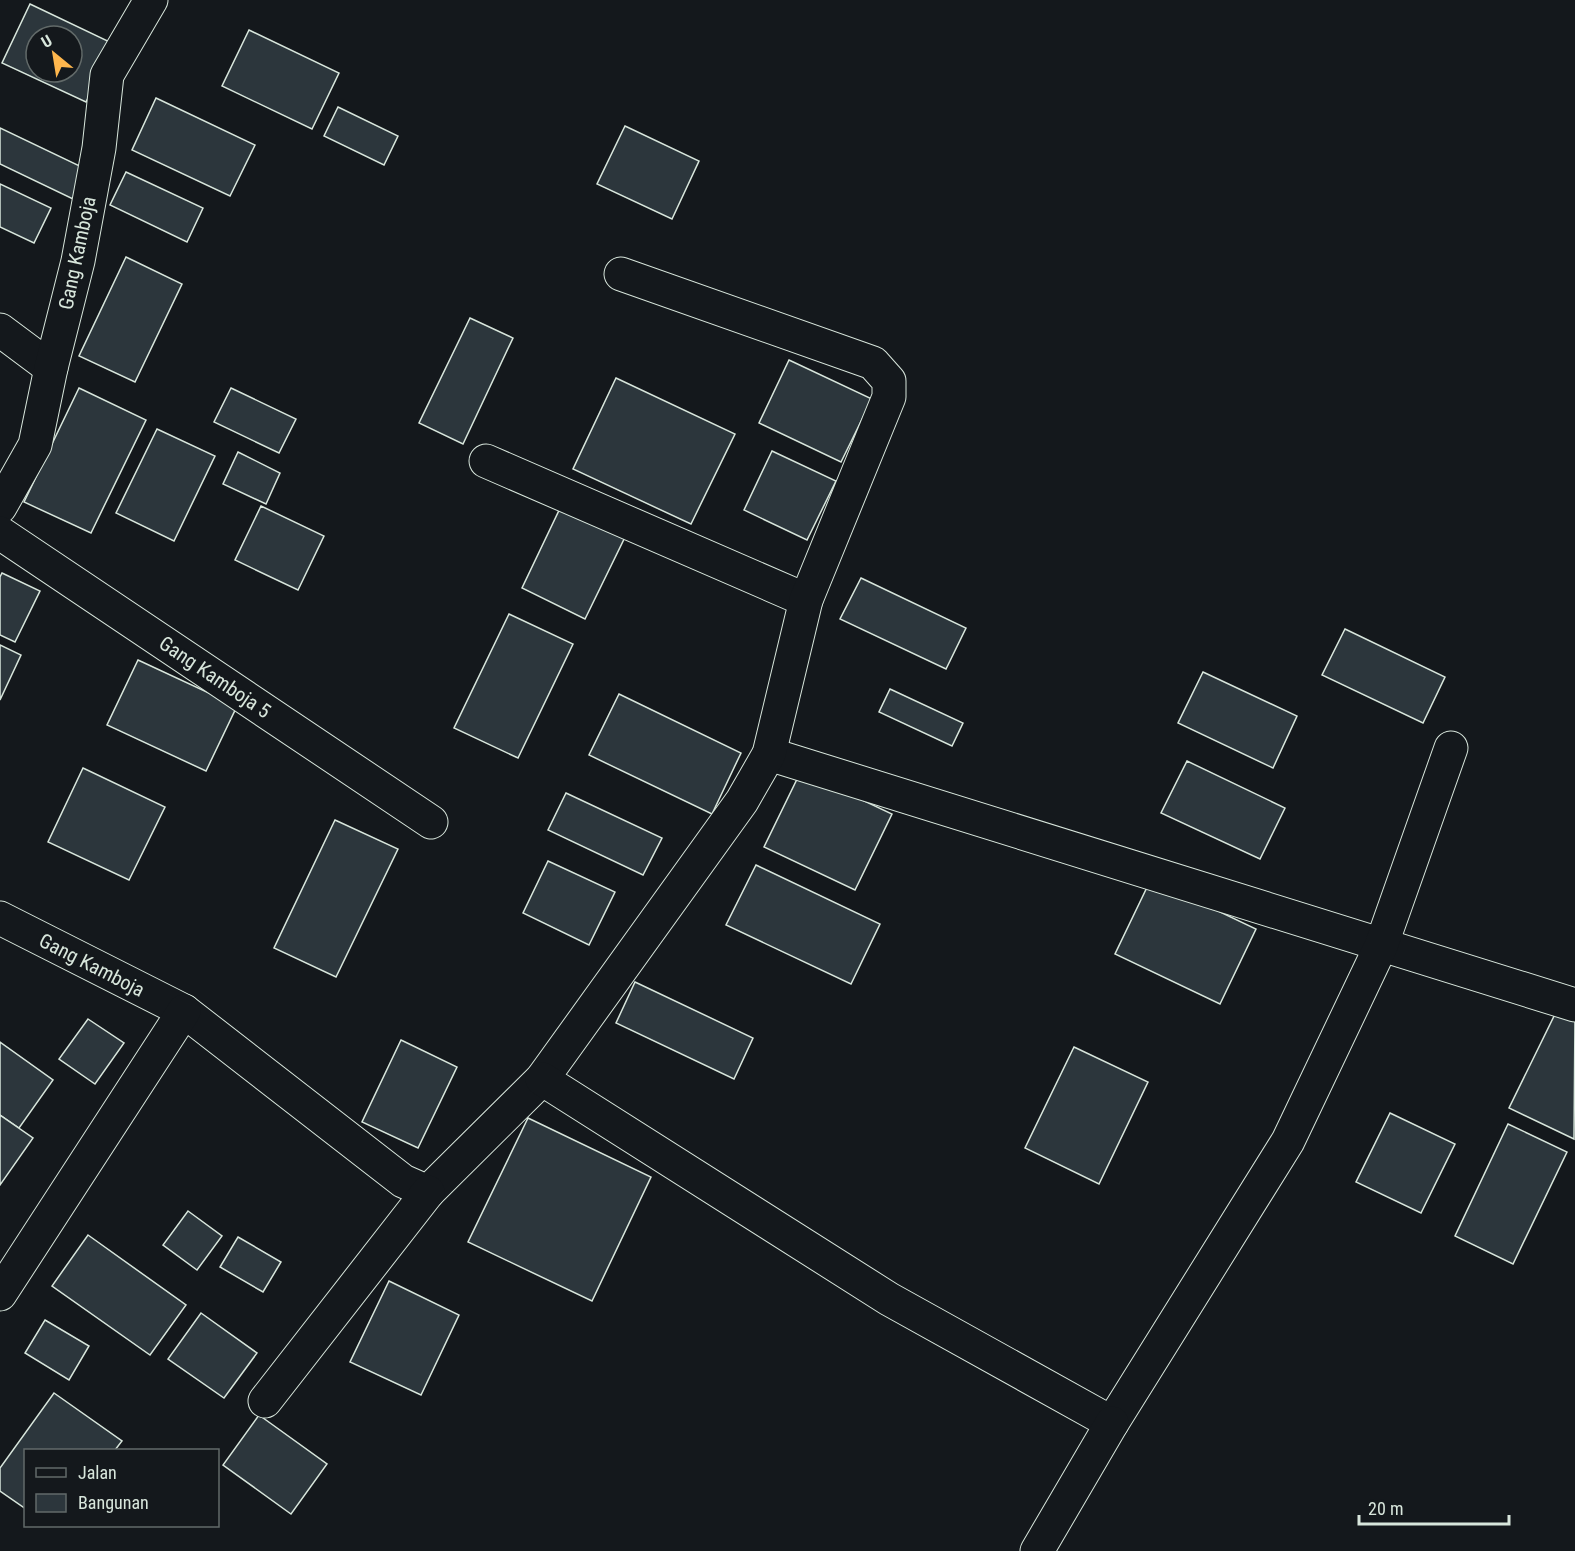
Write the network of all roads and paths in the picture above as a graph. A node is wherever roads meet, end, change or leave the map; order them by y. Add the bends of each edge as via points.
1 (151, 0) edge
2 (621, 274) dead end
3 (0, 330) edge
4 (51, 368) junction
5 (486, 461) dead end
6 (0, 507) edge
7 (0, 532) edge
8 (806, 600) junction
9 (1451, 748) dead end
10 (769, 754) junction
11 (431, 822) dead end
12 (0, 918) edge
13 (1381, 946) junction
14 (1575, 1005) edge
15 (184, 1011) junction
16 (542, 1078) junction
17 (428, 1192) junction
18 (0, 1294) edge
19 (265, 1401) dead end
20 (1112, 1424) junction
21 (1037, 1551) edge

1 - 4 street, Gang Kamboja via 107,75 99,148 82,239
2 - 8 street via 873,363 888,381 889,396
3 - 4 street
4 - 6 street, Gang Kamboja via 35,445
5 - 8 street
7 - 11 street, Gang Kamboja 5
8 - 10 street
9 - 13 street
10 - 13 street
10 - 16 street via 742,801
12 - 15 street, Gang Kamboja
13 - 14 street
13 - 20 street via 1288,1141
15 - 17 street, Gang Kamboja via 402,1181
15 - 18 street
16 - 17 street
16 - 20 street via 889,1299
17 - 19 street
20 - 21 street

